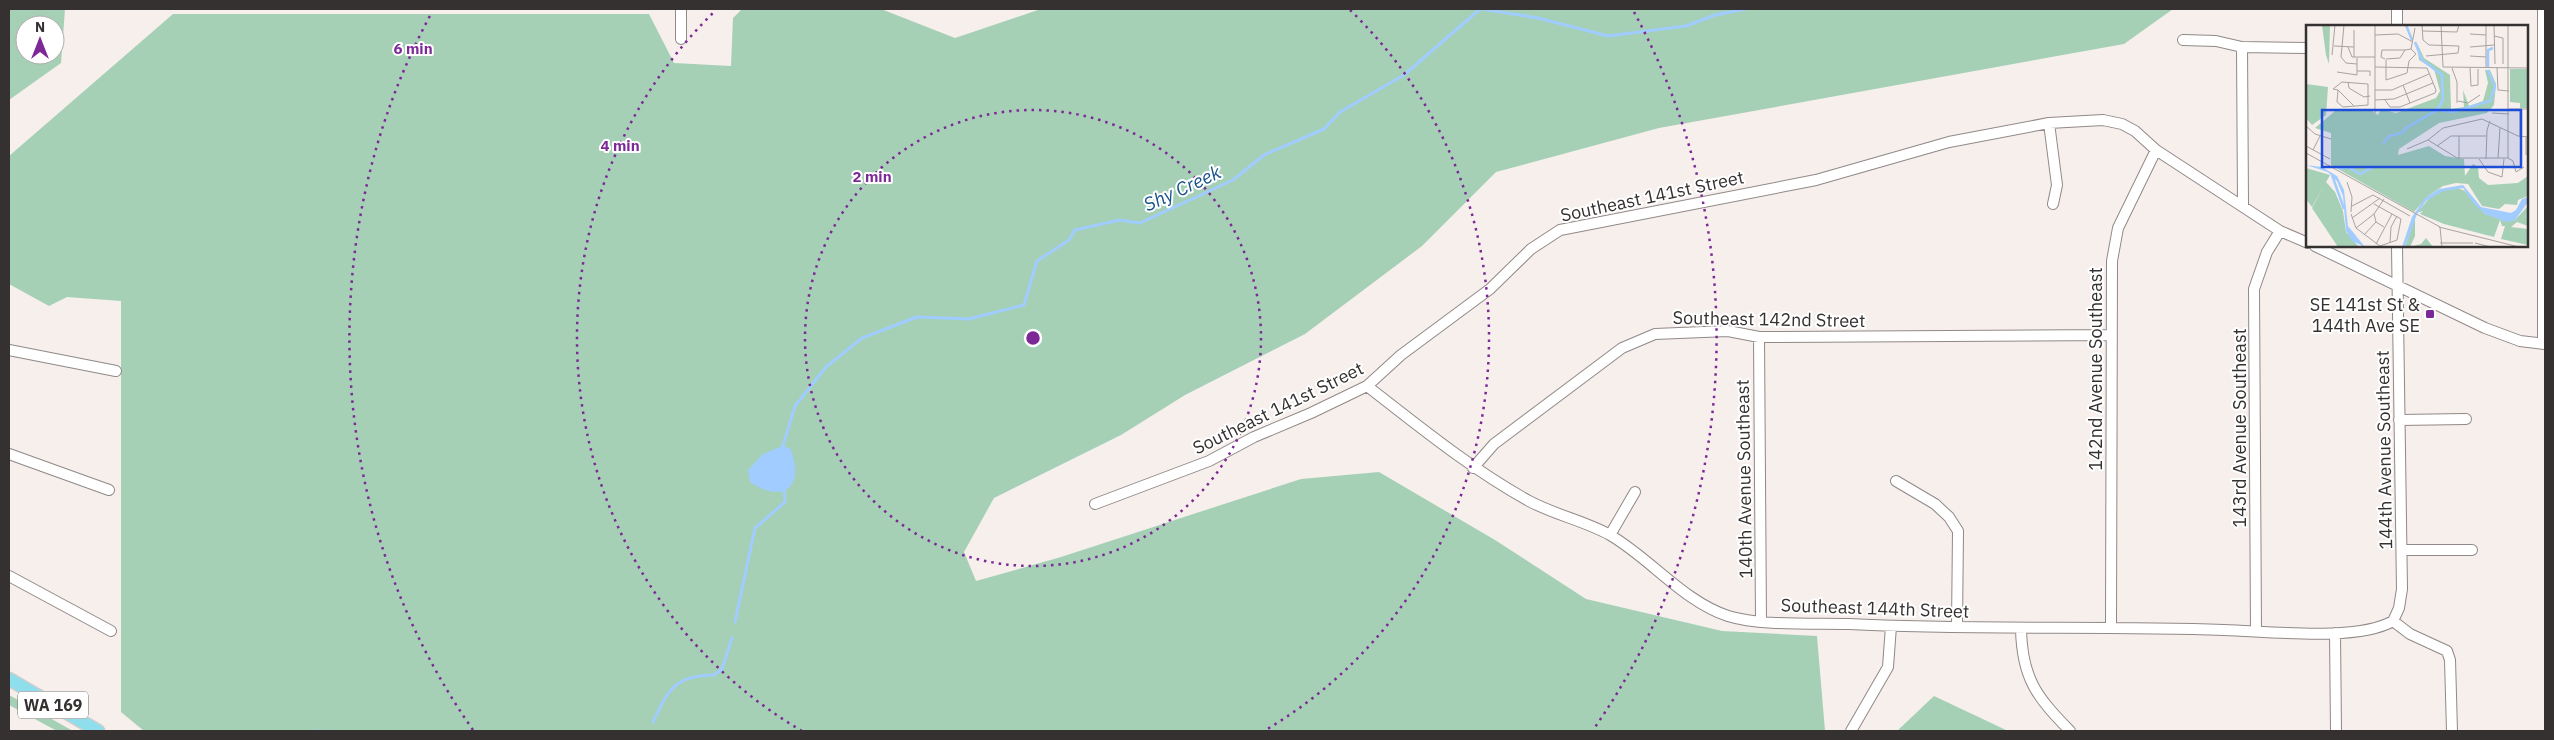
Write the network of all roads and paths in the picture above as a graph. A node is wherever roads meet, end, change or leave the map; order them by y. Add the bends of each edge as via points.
1 (681, 9) edge
2 (2397, 9) edge
3 (2542, 9) edge
4 (2397, 25) edge
5 (681, 38) dead end
6 (2183, 40) dead end
7 (2242, 47) junction
8 (2306, 48) edge
9 (2049, 123) junction
10 (2156, 150) junction
11 (2053, 204) dead end
12 (2243, 205) junction
13 (2280, 231) junction
14 (2306, 242) edge
15 (2318, 248) edge
16 (2397, 248) edge
17 (2398, 285) junction
18 (2111, 335) junction
19 (1759, 337) junction
20 (2544, 344) edge
21 (9, 350) edge
22 (116, 371) dead end
23 (1367, 386) junction
24 (2466, 419) dead end
25 (2399, 420) junction
26 (9, 454) edge
27 (1473, 468) junction
28 (1896, 481) dead end
29 (109, 490) dead end
30 (1635, 492) dead end
31 (1095, 504) dead end
32 (1610, 535) junction
33 (2402, 550) junction
34 (2472, 550) dead end
35 (9, 576) edge
36 (2393, 620) junction
37 (1761, 621) junction
38 (1891, 626) junction
39 (1957, 626) junction
40 (2110, 626) junction
41 (2020, 629) junction
42 (111, 631) dead end
43 (2256, 631) junction
44 (2335, 633) junction
45 (9, 679) edge
46 (98, 731) edge
47 (1851, 731) edge
48 (2070, 731) edge
49 (2336, 731) edge
50 (2452, 731) edge

1 - 5 street
2 - 4 street
3 - 20 street
6 - 7 street via 2216,41
7 - 8 street
7 - 12 street
9 - 10 street, Southeast 141st Street via 2103,120 2122,124
9 - 11 street via 2057,185
9 - 23 street, Southeast 141st Street via 1949,142 1816,180 1560,230 1531,248 1490,289 1401,355
10 - 12 street
10 - 18 street, 142nd Avenue Southeast via 2118,228 2112,261
12 - 13 street
13 - 14 street
13 - 43 street, 143rd Avenue Southeast via 2267,252 2254,289
15 - 17 street
16 - 17 street, 144th Avenue Southeast
17 - 20 street via 2485,328 2520,341
17 - 25 street, 144th Avenue Southeast
18 - 19 street, Southeast 142nd Street
18 - 40 street, 142nd Avenue Southeast
19 - 27 street, Southeast 142nd Street via 1728,331 1655,334 1622,348 1494,444
19 - 37 street, 140th Avenue Southeast
21 - 22 street
23 - 27 street, Southeast 144th Street
23 - 31 street, Southeast 141st Street via 1254,436 1215,458
24 - 25 street
25 - 33 street, 144th Avenue Southeast
26 - 29 street
27 - 32 street, Southeast 144th Street via 1531,502
28 - 39 street via 1935,504 1949,516 1958,532
30 - 32 street
32 - 37 street, Southeast 144th Street via 1709,608 1731,617
33 - 34 street
33 - 36 street, 144th Avenue Southeast via 2399,608
35 - 42 street
36 - 44 street, Southeast 144th Street via 2381,628
36 - 50 street via 2410,634 2447,651
37 - 38 street, Southeast 144th Street
38 - 39 street, Southeast 144th Street
38 - 47 street via 1888,667
39 - 41 street, Southeast 144th Street
40 - 41 street, Southeast 144th Street
40 - 43 street, Southeast 144th Street
41 - 48 street via 2021,650 2029,678 2048,708
43 - 44 street, Southeast 144th Street
44 - 49 street
45 - 46 main road, WA 169

